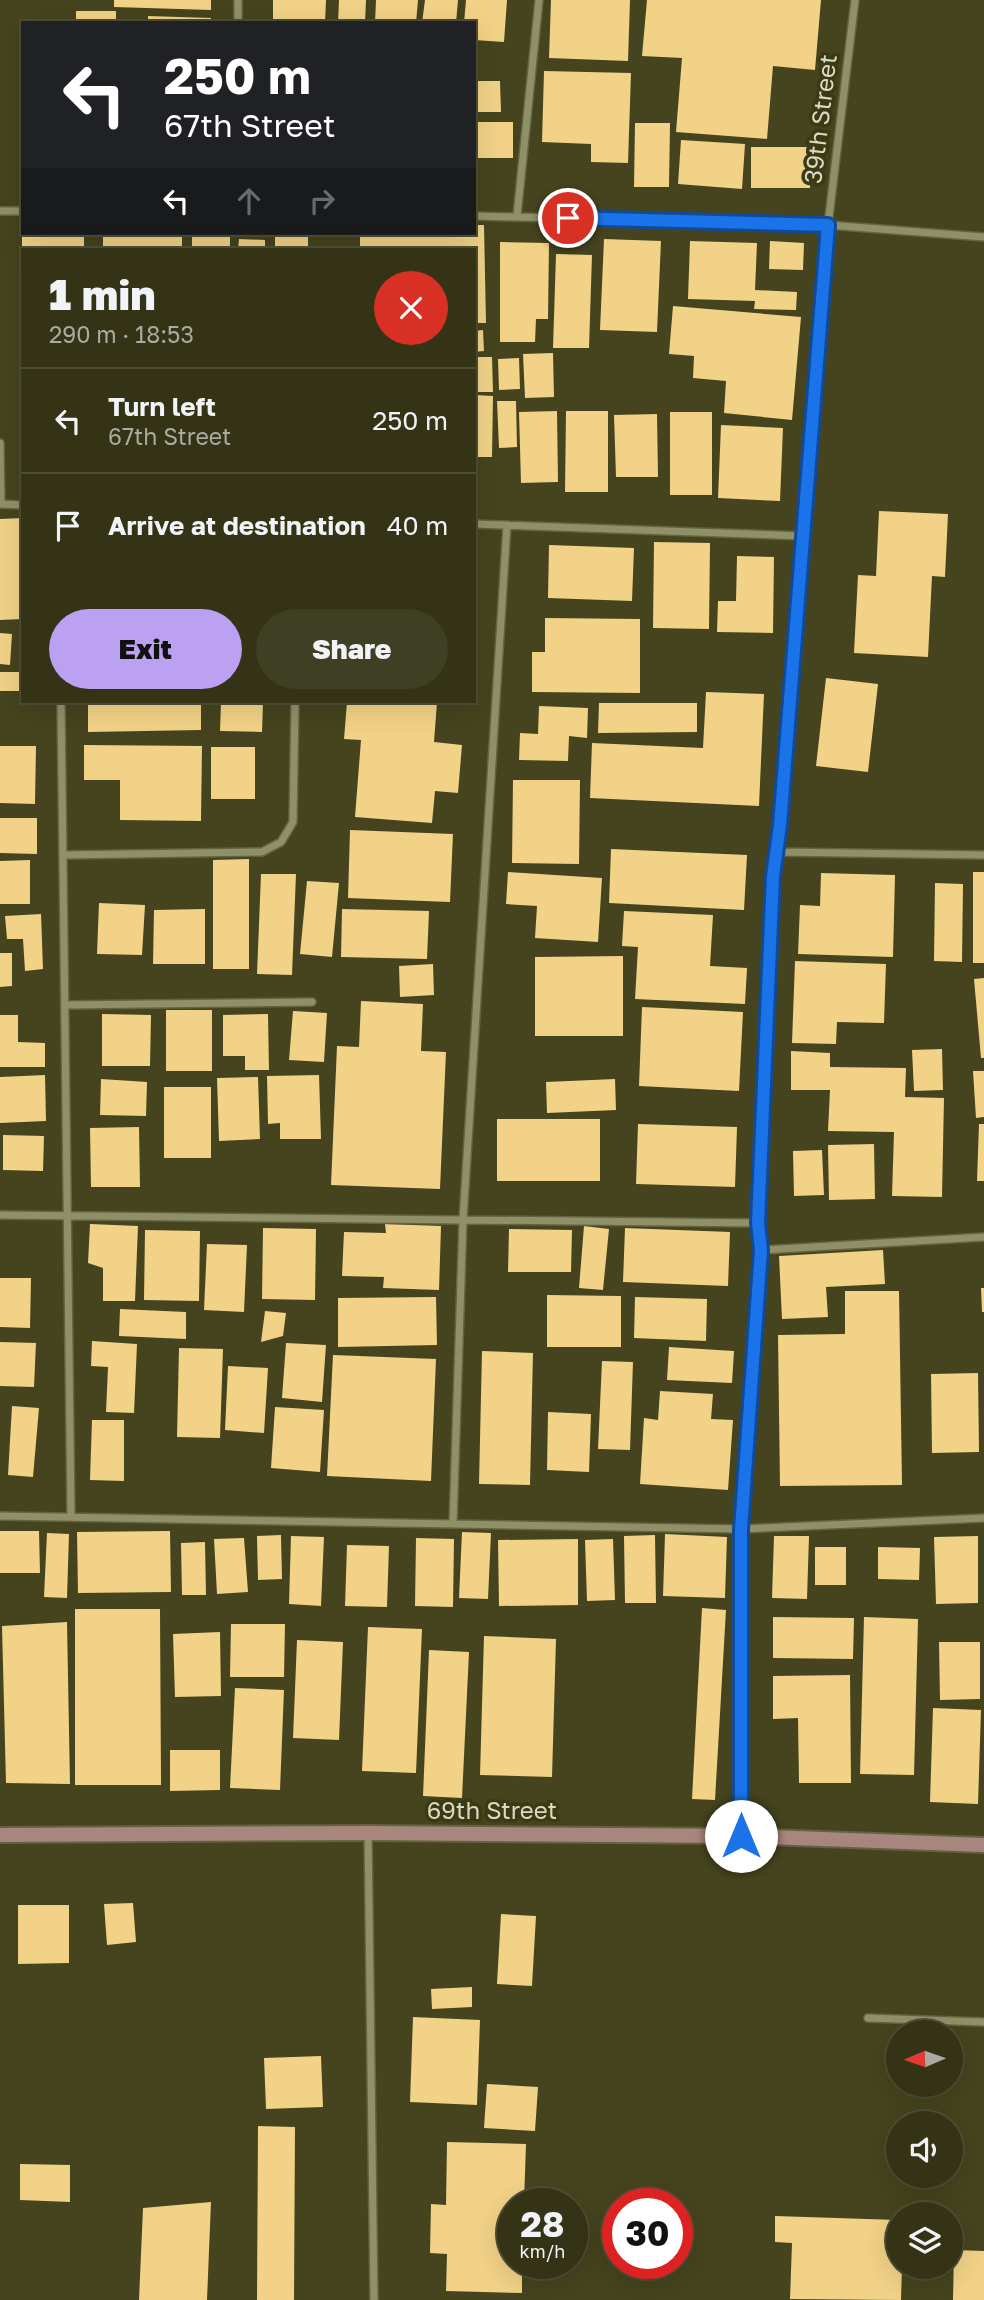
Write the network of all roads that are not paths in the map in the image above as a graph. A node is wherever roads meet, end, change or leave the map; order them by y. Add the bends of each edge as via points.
1 (239, 0) edge
2 (539, 0) edge
3 (855, 0) edge
4 (238, 21) edge
5 (0, 211) edge
6 (21, 211) edge
7 (476, 216) edge
8 (517, 216) junction
9 (828, 225) junction
10 (984, 237) edge
11 (0, 443) edge
12 (0, 504) edge
13 (21, 505) edge
14 (476, 524) edge
15 (507, 525) junction
16 (804, 537) junction
17 (61, 703) edge
18 (295, 703) edge
19 (778, 852) junction
20 (64, 855) junction
21 (984, 855) edge
22 (312, 1002) dead end
23 (65, 1005) junction
24 (0, 1215) edge
25 (68, 1216) junction
26 (463, 1220) junction
27 (758, 1223) junction
28 (984, 1237) edge
29 (761, 1250) junction
30 (0, 1516) edge
31 (71, 1517) junction
32 (984, 1518) edge
33 (453, 1524) junction
34 (741, 1529) junction
35 (368, 1833) junction
36 (0, 1835) edge
37 (741, 1836) junction
38 (984, 1846) edge
39 (868, 2018) dead end
40 (984, 2022) edge
41 (374, 2300) edge

1 - 4 street
2 - 8 street
3 - 9 street, 39th Street
5 - 6 street
7 - 8 street
8 - 9 street
9 - 10 street
9 - 16 street, 39th Street
11 - 12 street
12 - 13 street
14 - 15 street
15 - 16 street
15 - 26 street
16 - 19 street, 39th Street
17 - 20 street
18 - 20 street via 293,822 281,842 262,852
19 - 21 street
19 - 27 street, 39th Street via 773,876
20 - 23 street
22 - 23 street
23 - 25 street
24 - 25 street
25 - 26 street
25 - 31 street
26 - 27 street
26 - 33 street
27 - 29 street, 39th Street
28 - 29 street
29 - 34 street, 39th Street
30 - 31 street
31 - 33 street
32 - 34 street
33 - 34 street
34 - 37 street, 39th Street
35 - 36 main road, 69th Street
35 - 37 main road, 69th Street
35 - 41 street
37 - 38 main road, 69th Street
39 - 40 street

